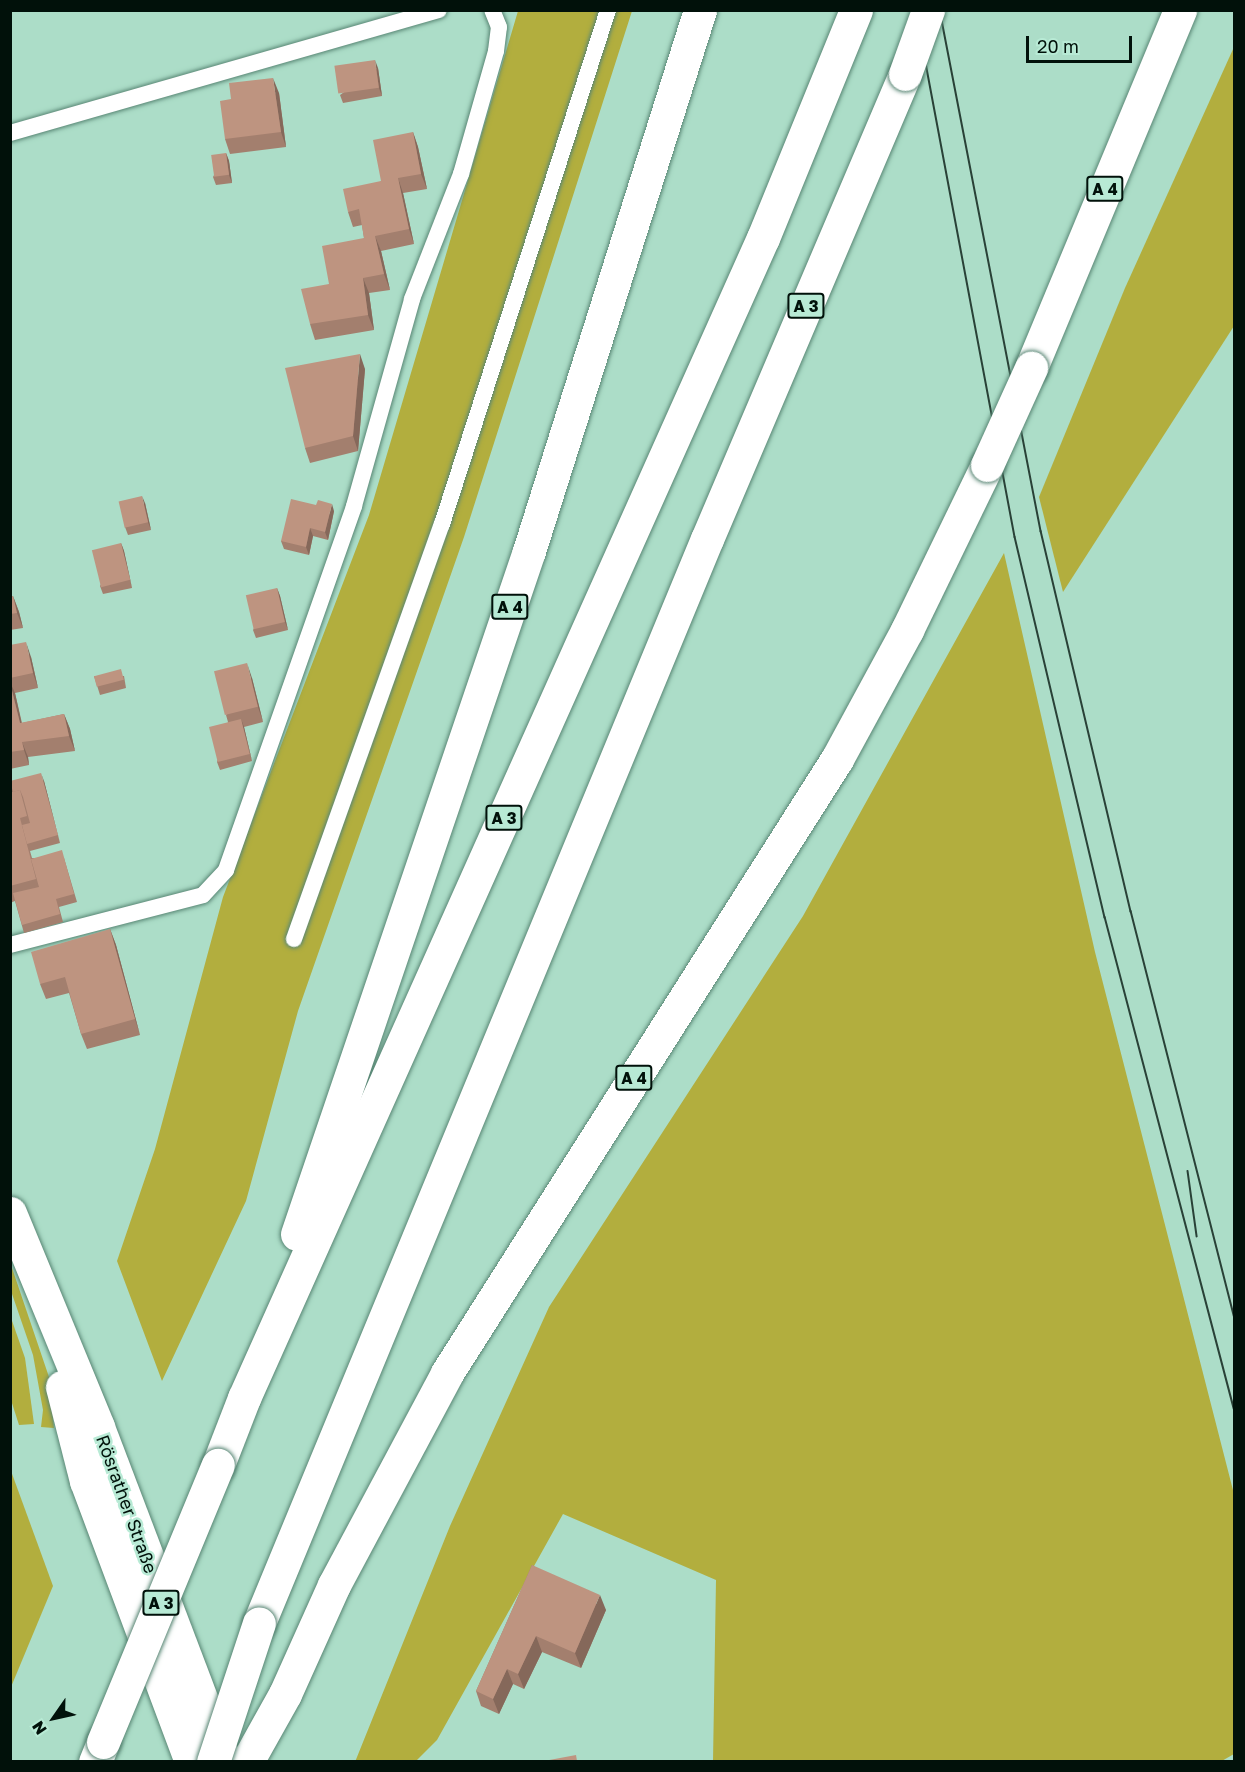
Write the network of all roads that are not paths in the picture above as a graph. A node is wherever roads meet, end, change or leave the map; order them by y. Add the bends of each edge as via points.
1 (439, 10) edge
2 (492, 10) edge
3 (608, 10) edge
4 (700, 10) edge
5 (856, 10) edge
6 (928, 10) edge
7 (1180, 10) edge
8 (10, 133) edge
9 (294, 939) dead end
10 (10, 945) edge
11 (10, 1213) edge
12 (24, 1249) junction
13 (244, 1398) junction
14 (99, 1752) edge
15 (191, 1761) edge
16 (213, 1761) edge
17 (225, 1761) edge
18 (247, 1761) edge

1 - 8 lane
2 - 10 lane via 499,27 496,51 461,174 401,329 354,506 226,870 203,895
3 - 9 lane via 442,524
4 - 13 main road, A 4 via 529,551
5 - 13 main road, A 3 via 758,249
6 - 16 main road, A 3, bridge via 905,74 703,550 259,1623
7 - 18 main road, A 4, bridge via 1031,368 907,630 837,759 447,1373 334,1585 285,1694
11 - 12 main road, Rösrather Straße
12 - 15 main road, Rösrather Straße via 86,1481
12 - 17 main road, Rösrather Straße via 98,1427
13 - 14 main road, A 3, bridge

